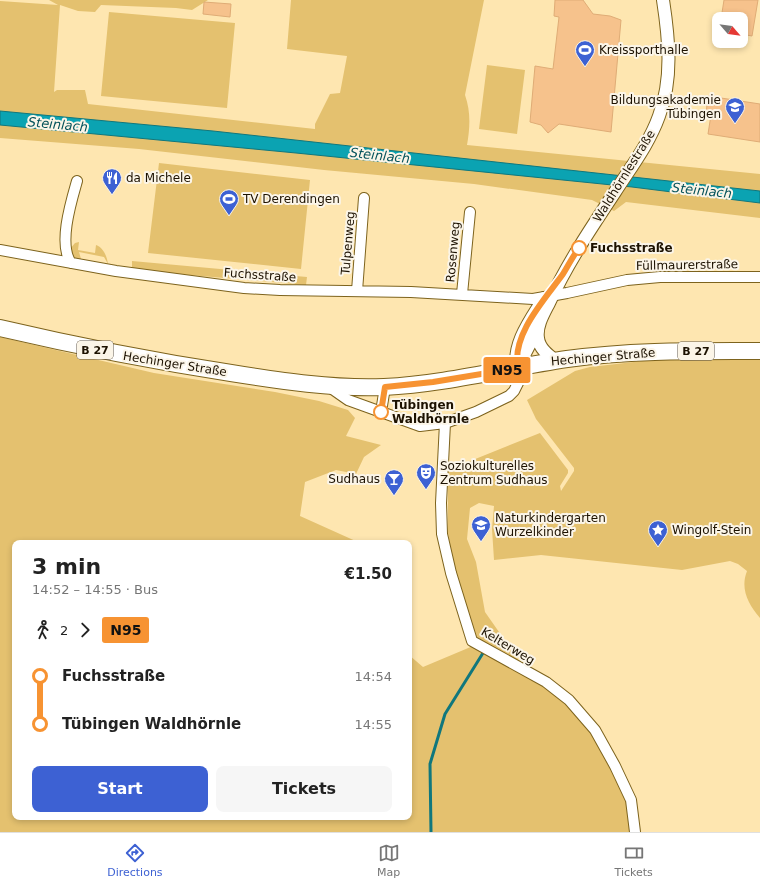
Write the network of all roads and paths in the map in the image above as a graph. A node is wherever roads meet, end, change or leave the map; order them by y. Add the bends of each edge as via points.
1 (662, 0) edge
2 (76, 181) dead end
3 (364, 198) dead end
4 (470, 212) dead end
5 (0, 250) edge
6 (71, 263) junction
7 (760, 277) edge
8 (357, 291) junction
9 (462, 294) junction
10 (548, 296) junction
11 (539, 324) junction
12 (0, 328) edge
13 (760, 351) edge
14 (556, 361) junction
15 (518, 368) junction
16 (328, 386) junction
17 (385, 387) junction
18 (514, 392) joint
19 (381, 412) junction
20 (445, 423) junction
21 (635, 832) edge

1 - 10 street, Waldhörnlestraße via 668,36 669,71 656,124 645,148
2 - 6 street via 66,235 66,253
3 - 8 street, Tulpenweg
4 - 9 street, Rosenweg
5 - 6 street, Fuchsstraße
6 - 8 street, Fuchsstraße via 244,288
7 - 10 street, Füllmaurerstraße via 660,277 627,280
8 - 9 street, Fuchsstraße
9 - 10 street, Fuchsstraße via 533,299
10 - 11 street, Waldhörnlestraße
10 - 15 street, Waldhörnlestraße via 521,338 516,356
11 - 14 street via 538,338 544,351
11 - 15 street, Waldhörnlestraße
12 - 16 main road, Hechinger Straße / B 27 via 150,360
13 - 14 main road, Hechinger Straße / B 27 via 614,354
14 - 15 main road, Hechinger Straße / B 27
15 - 17 main road, Hechinger Straße / B 27
15 - 18 street, Waldhörnlestraße via 519,381
16 - 17 main road, Hechinger Straße / B 27
16 - 19 street, Hechinger Straße via 342,397
17 - 19 street
18 - 20 street, Hechinger Straße via 476,412
19 - 20 street, Hechinger Straße via 420,426
20 - 21 street, Kelterweg via 442,534 472,641 546,682 570,700 595,730 615,766 631,800

